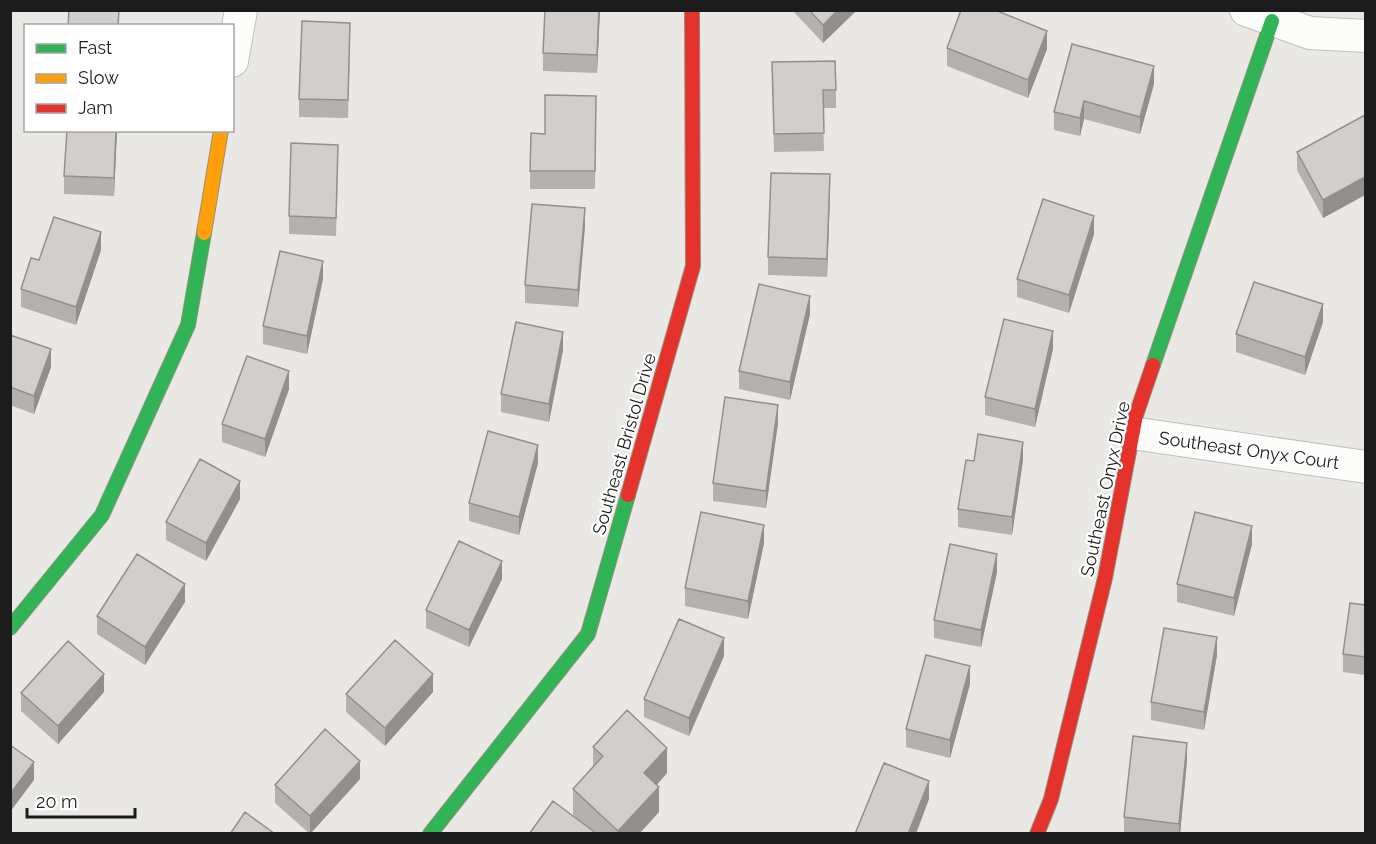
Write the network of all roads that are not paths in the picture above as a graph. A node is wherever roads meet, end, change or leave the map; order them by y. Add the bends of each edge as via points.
1 (241, 10) edge
2 (692, 10) edge
3 (1259, 16) edge
4 (1365, 36) edge
5 (234, 50) edge
6 (221, 132) edge
7 (1132, 433) junction
8 (1365, 467) edge
9 (10, 628) edge
10 (430, 834) edge
11 (1037, 834) edge

1 - 5 street
2 - 10 street, Southeast Bristol Drive via 693,266 588,634
3 - 4 street via 1311,33
3 - 7 street, Southeast Onyx Drive
6 - 9 street via 188,325 102,515
7 - 8 street, Southeast Onyx Court
7 - 11 street, Southeast Onyx Drive via 1106,578 1051,799

